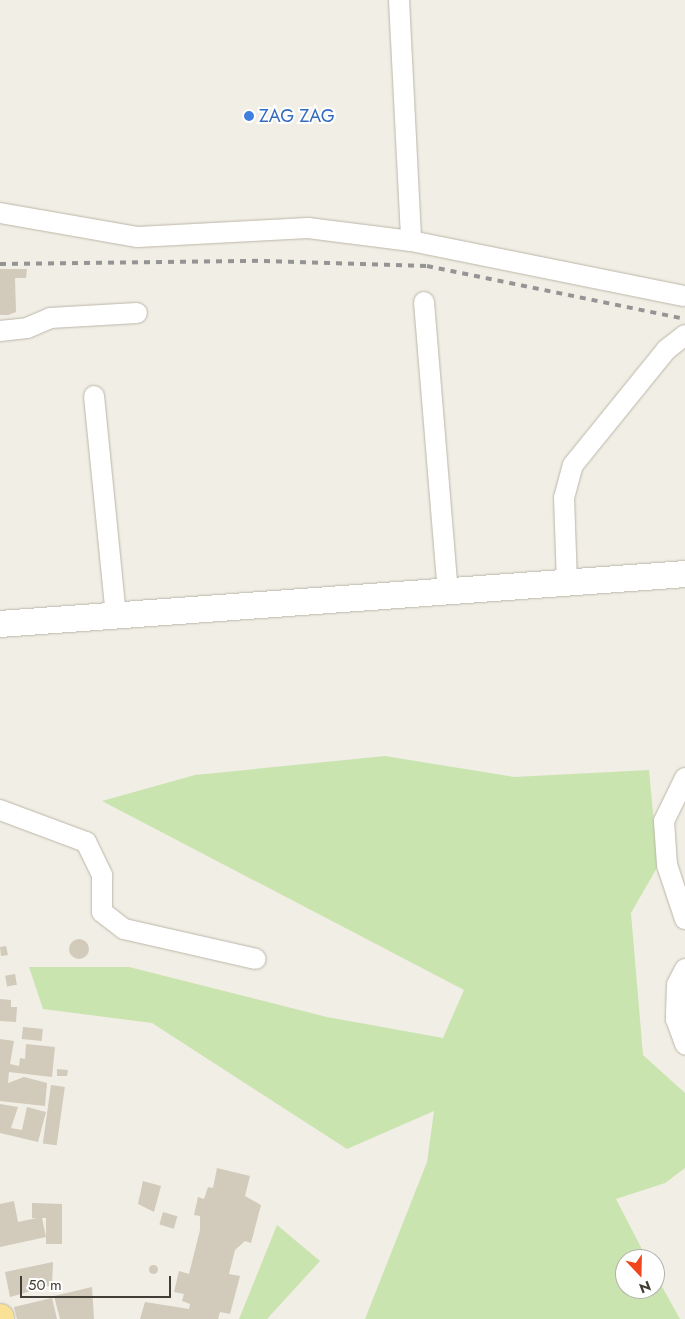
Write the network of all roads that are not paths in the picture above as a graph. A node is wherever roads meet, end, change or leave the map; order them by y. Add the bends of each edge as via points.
1 (400, 0) edge
2 (0, 213) edge
3 (411, 241) junction
4 (685, 296) edge
5 (424, 302) dead end
6 (137, 313) dead end
7 (0, 331) edge
8 (685, 335) edge
9 (94, 396) dead end
10 (685, 574) edge
11 (567, 583) junction
12 (448, 592) junction
13 (116, 617) junction
14 (0, 624) edge
15 (685, 778) edge
16 (0, 810) edge
17 (685, 919) edge
18 (256, 959) dead end
19 (685, 968) edge
20 (685, 1044) edge

1 - 3 street
2 - 3 street via 138,237 308,228
3 - 4 street
5 - 12 street
6 - 7 street via 50,318 27,328
8 - 11 street via 666,350 573,465 564,498
9 - 13 street
10 - 11 street
11 - 12 street
12 - 13 street
13 - 14 street
15 - 17 street via 664,821 667,865
16 - 18 street via 86,842 102,874 102,912 124,929
19 - 20 street via 677,985 676,1018

